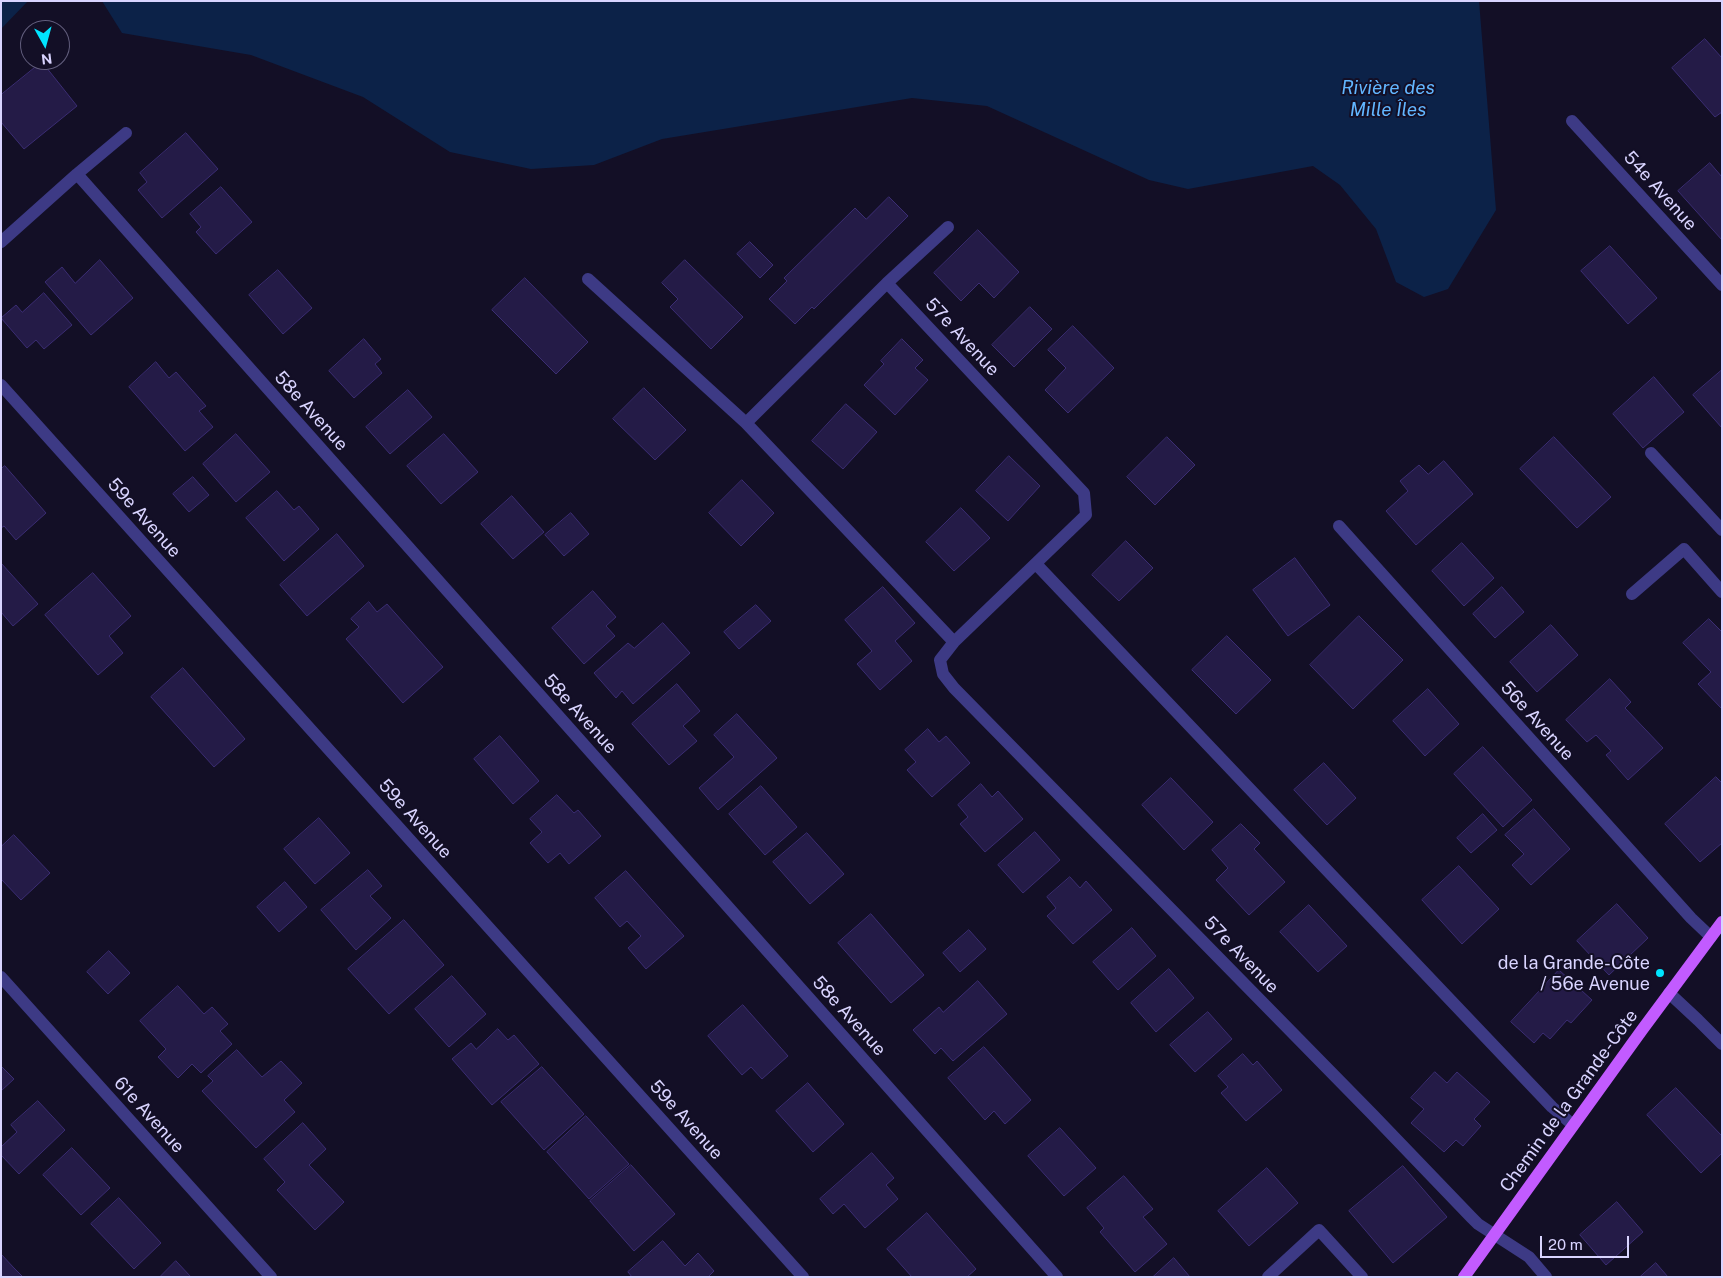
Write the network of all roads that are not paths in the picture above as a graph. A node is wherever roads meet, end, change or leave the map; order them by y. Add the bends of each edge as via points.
1 (1572, 121) dead end
2 (126, 133) dead end
3 (77, 174) junction
4 (948, 227) dead end
5 (1, 242) edge
6 (588, 279) dead end
7 (887, 283) junction
8 (1722, 284) edge
9 (1, 385) edge
10 (746, 423) junction
11 (1651, 453) dead end
12 (1339, 526) dead end
13 (1722, 530) edge
14 (1036, 564) junction
15 (1722, 592) edge
16 (1632, 594) dead end
17 (954, 642) junction
18 (1722, 922) edge
19 (1711, 937) junction
20 (1, 977) edge
21 (1669, 993) junction
22 (1722, 1044) edge
23 (1573, 1125) junction
24 (1494, 1235) junction
25 (271, 1277) edge
26 (803, 1277) edge
27 (1057, 1277) edge
28 (1268, 1277) edge
29 (1362, 1277) edge
30 (1464, 1277) edge
31 (1546, 1277) edge

1 - 8 street, 54e Avenue
2 - 3 street
3 - 5 street
3 - 27 street, 58e Avenue
4 - 7 street
6 - 10 street
7 - 10 street
7 - 14 street, 57e Avenue via 1084,493 1086,515
9 - 26 street, 59e Avenue
10 - 17 street
11 - 13 street
12 - 19 street, 56e Avenue via 1690,918
14 - 17 street, 57e Avenue
14 - 23 street
15 - 16 street via 1684,549
17 - 24 street, 57e Avenue via 940,660 944,674 954,688 1471,1217
18 - 19 main road, Chemin de la Grande-Côte
19 - 21 main road, Chemin de la Grande-Côte
20 - 25 street, 61e Avenue
21 - 22 street
21 - 23 main road, Chemin de la Grande-Côte
23 - 24 main road, Chemin de la Grande-Côte
24 - 30 main road, Chemin de la Grande-Côte
24 - 31 street, 57e Avenue via 1529,1257
28 - 29 street via 1319,1230

